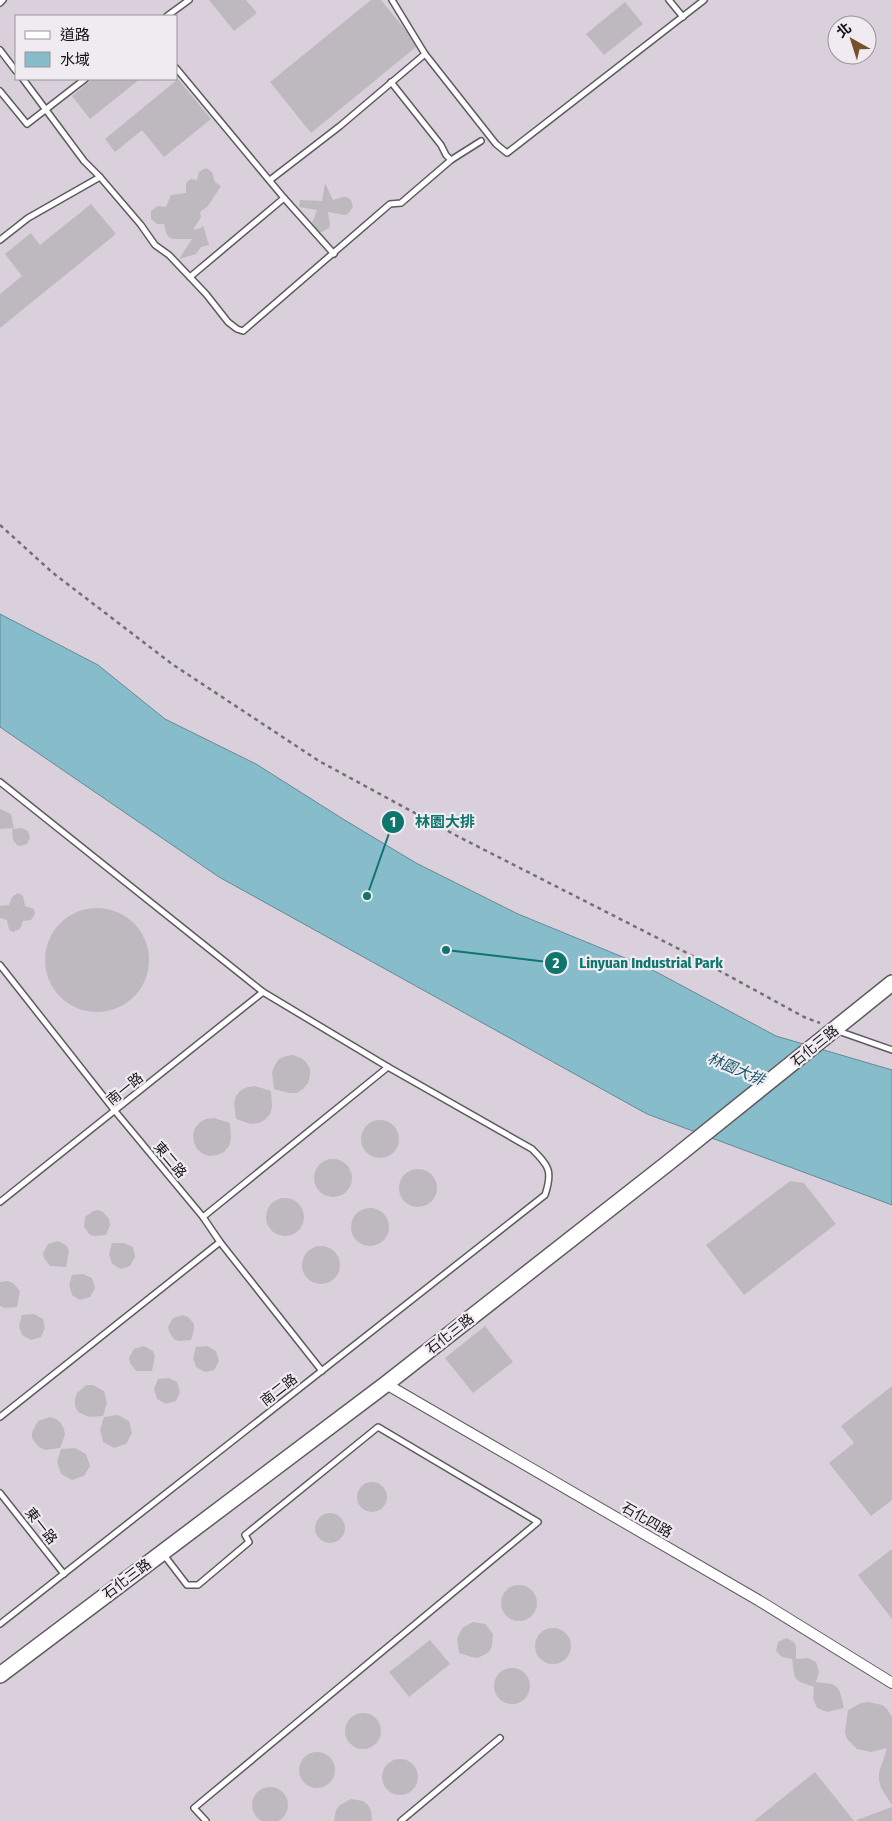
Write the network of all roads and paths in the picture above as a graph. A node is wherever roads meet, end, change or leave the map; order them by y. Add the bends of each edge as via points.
1 (3, 0) edge
2 (189, 0) edge
3 (392, 0) edge
4 (669, 0) edge
5 (704, 0) edge
6 (0, 3) edge
7 (168, 15) edge
8 (683, 17) junction
9 (0, 50) edge
10 (425, 54) junction
11 (15, 70) edge
12 (178, 70) edge
13 (23, 80) edge
14 (83, 80) edge
15 (391, 82) junction
16 (0, 91) edge
17 (46, 109) junction
18 (481, 141) dead end
19 (450, 160) junction
20 (100, 177) junction
21 (270, 180) junction
22 (284, 198) junction
23 (0, 240) edge
24 (334, 254) junction
25 (190, 277) junction
26 (0, 525) edge
27 (0, 782) edge
28 (0, 966) edge
29 (892, 983) edge
30 (263, 992) junction
31 (840, 1026) junction
32 (892, 1050) edge
33 (388, 1067) junction
34 (115, 1111) junction
35 (0, 1202) edge
36 (203, 1217) junction
37 (220, 1242) junction
38 (322, 1371) junction
39 (386, 1384) junction
40 (0, 1417) edge
41 (0, 1493) edge
42 (162, 1553) junction
43 (64, 1574) junction
44 (0, 1624) edge
45 (0, 1675) edge
46 (892, 1683) edge
47 (500, 1738) dead end
48 (206, 1821) edge
49 (400, 1821) edge

1 - 6 lane
2 - 7 lane
3 - 10 lane
4 - 8 lane
5 - 8 lane
8 - 10 lane via 507,153 496,144
9 - 11 lane
10 - 15 lane
12 - 21 lane
13 - 17 lane
14 - 17 lane
15 - 19 lane
15 - 21 lane
16 - 17 lane via 26,124
17 - 20 lane via 84,161
18 - 19 lane
19 - 24 lane via 401,203 390,204
20 - 23 lane via 28,218
20 - 25 lane via 155,245
21 - 22 lane
22 - 24 lane
22 - 25 lane
24 - 25 lane via 243,331 228,322
26 - 31 path via 53,573 172,664 319,761 459,838 687,953 804,1017
27 - 30 lane
28 - 34 lane, 東二路
29 - 31 street, 石化三路
30 - 33 lane
30 - 34 lane, 南一路
31 - 32 lane
31 - 39 street, 石化三路
33 - 36 lane
33 - 38 lane, 南二路 via 532,1149 546,1162 550,1180 545,1195
34 - 35 lane, 南一路
34 - 36 lane, 東二路
36 - 37 lane, 東二路
37 - 38 lane, 東二路
37 - 40 lane
38 - 43 lane, 南二路
39 - 42 street, 石化三路
39 - 46 street, 石化四路 via 758,1600
41 - 43 lane, 東一路
42 - 45 street, 石化三路
42 - 48 lane via 187,1585 198,1585 249,1542 244,1535 378,1427 538,1522 194,1808
43 - 44 lane, 南二路
47 - 49 lane

